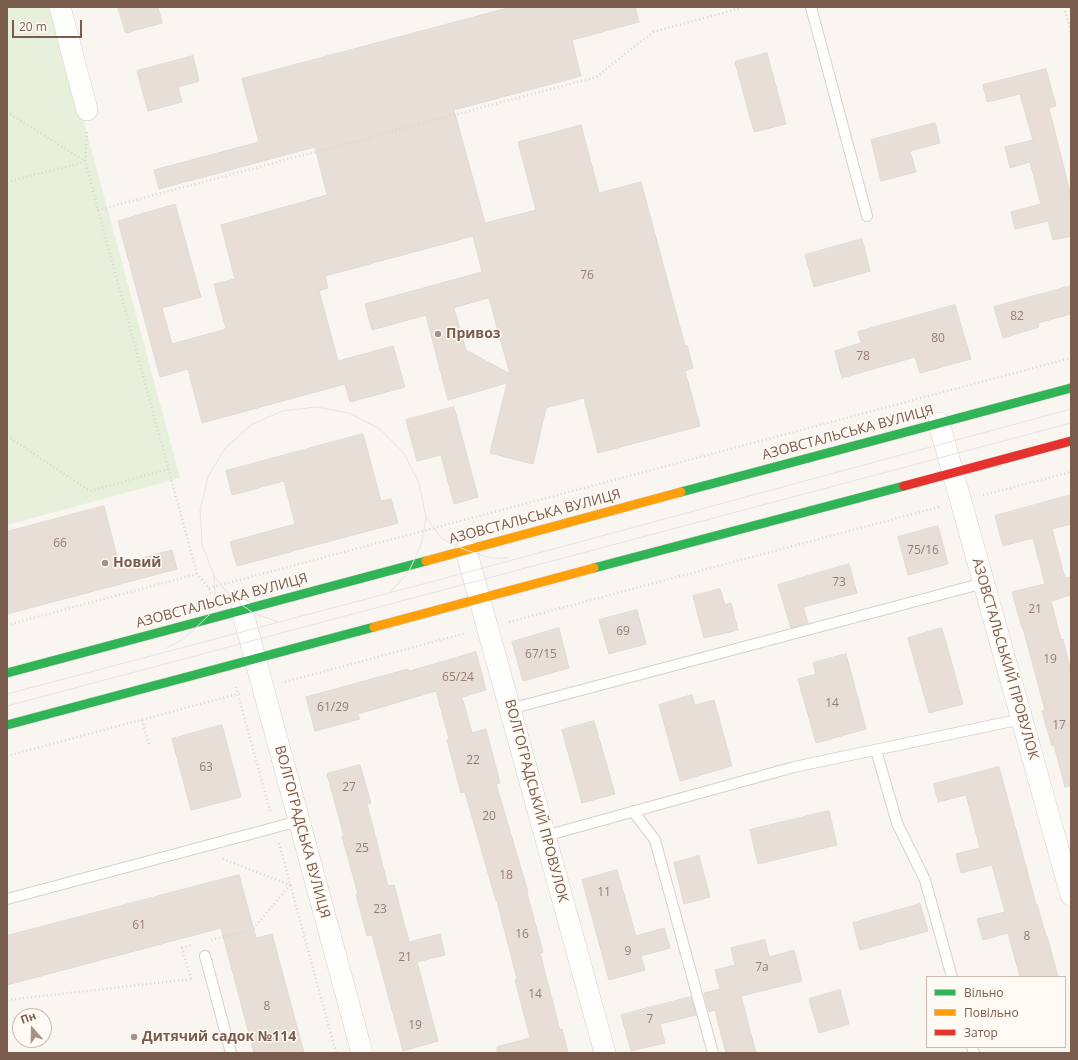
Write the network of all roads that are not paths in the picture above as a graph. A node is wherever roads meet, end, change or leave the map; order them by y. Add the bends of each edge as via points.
1 (60, 7) edge
2 (811, 7) edge
3 (87, 110) road end
4 (866, 216) dead end
5 (1071, 388) edge
6 (939, 424) junction
7 (1071, 441) edge
8 (953, 473) junction
9 (466, 550) junction
10 (984, 583) junction
11 (480, 599) junction
12 (242, 610) junction
13 (255, 659) junction
14 (7, 673) edge
15 (510, 709) junction
16 (1022, 719) junction
17 (7, 725) edge
18 (876, 750) junction
19 (633, 812) junction
20 (299, 821) junction
21 (545, 836) junction
22 (1071, 895) edge
23 (7, 899) edge
24 (205, 956) dead end
25 (952, 976) edge
26 (231, 1053) edge
27 (362, 1053) edge
28 (604, 1053) edge
29 (713, 1053) edge

1 - 3 street
2 - 4 lane
5 - 6 street, АЗОВСТАЛЬСЬКА ВУЛИЦЯ
6 - 8 street, АЗОВСТАЛЬСЬКИЙ ПРОВУЛОК
6 - 9 street, АЗОВСТАЛЬСЬКА ВУЛИЦЯ
7 - 8 street
8 - 10 street, АЗОВСТАЛЬСЬКИЙ ПРОВУЛОК
8 - 11 street
9 - 11 street, ВОЛГОГРАДСЬКИЙ ПРОВУЛОК
9 - 12 street, АЗОВСТАЛЬСЬКА ВУЛИЦЯ
10 - 15 lane
10 - 16 street, АЗОВСТАЛЬСЬКИЙ ПРОВУЛОК
11 - 13 street
11 - 15 street, ВОЛГОГРАДСЬКИЙ ПРОВУЛОК
12 - 13 street, ВОЛГОГРАДСЬКА ВУЛИЦЯ
12 - 14 street, АЗОВСТАЛЬСЬКА ВУЛИЦЯ
13 - 17 street
13 - 20 street, ВОЛГОГРАДСЬКА ВУЛИЦЯ
15 - 21 street, ВОЛГОГРАДСЬКИЙ ПРОВУЛОК
16 - 18 lane
16 - 22 street, АЗОВСТАЛЬСЬКИЙ ПРОВУЛОК
18 - 19 lane via 794,767
18 - 25 lane via 897,824 925,880
19 - 21 lane
19 - 29 lane via 655,840
20 - 23 lane
20 - 27 street, ВОЛГОГРАДСЬКА ВУЛИЦЯ
21 - 28 street, ВОЛГОГРАДСЬКИЙ ПРОВУЛОК
24 - 26 lane

